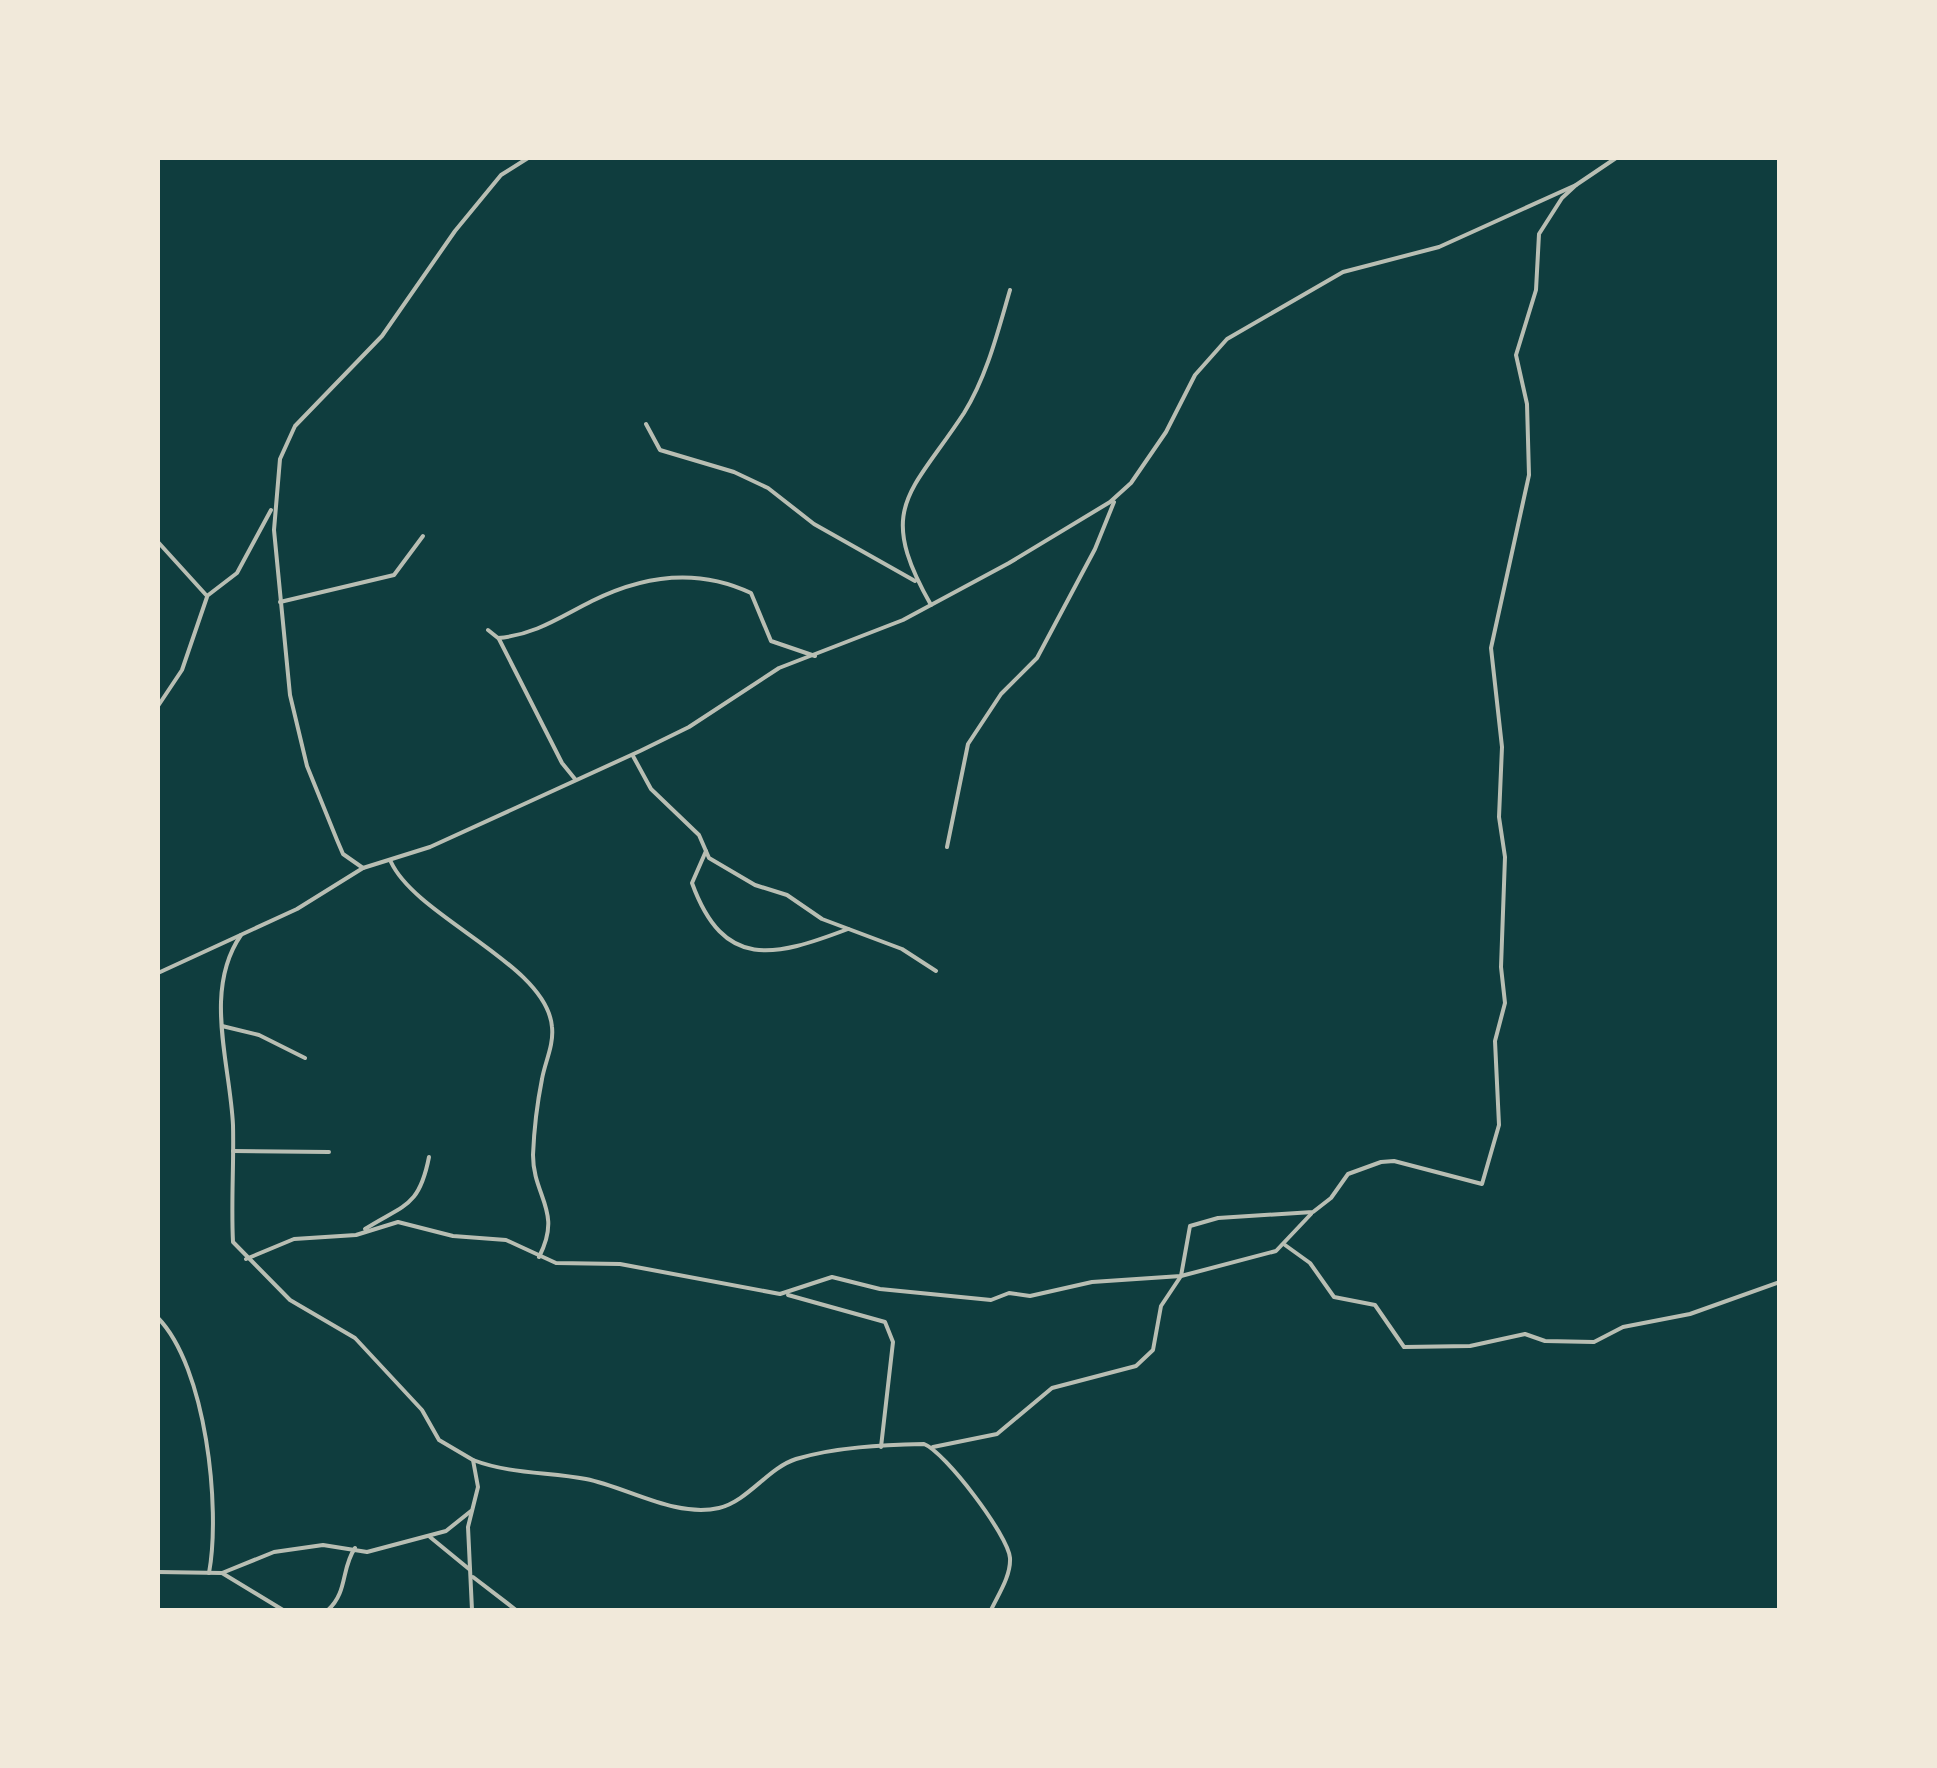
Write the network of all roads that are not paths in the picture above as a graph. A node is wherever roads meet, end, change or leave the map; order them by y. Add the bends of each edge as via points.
1 (528, 158) edge
2 (1616, 158) edge
3 (1576, 185) junction
4 (1010, 290) dead end
5 (646, 424) dead end
6 (1116, 497) junction
7 (274, 506) junction
8 (423, 536) dead end
9 (158, 542) edge
10 (919, 583) junction
11 (208, 596) junction
12 (280, 602) junction
13 (931, 604) junction
14 (488, 630) dead end
15 (498, 638) junction
16 (815, 656) junction
17 (158, 706) edge
18 (632, 754) junction
19 (575, 779) junction
20 (947, 847) dead end
21 (706, 851) junction
22 (391, 862) junction
23 (363, 868) junction
24 (850, 928) junction
25 (242, 934) junction
26 (936, 971) dead end
27 (158, 973) edge
28 (222, 1026) junction
29 (304, 1058) dead end
30 (233, 1151) junction
31 (329, 1152) dead end
32 (429, 1157) dead end
33 (1313, 1212) junction
34 (356, 1235) junction
35 (1286, 1245) junction
36 (540, 1257) junction
37 (246, 1258) junction
38 (1180, 1276) junction
39 (1780, 1282) edge
40 (783, 1294) junction
41 (158, 1318) edge
42 (933, 1447) junction
43 (881, 1448) junction
44 (473, 1460) junction
45 (472, 1511) junction
46 (430, 1537) junction
47 (356, 1548) junction
48 (158, 1572) edge
49 (208, 1573) junction
50 (222, 1573) junction
51 (472, 1576) junction
52 (283, 1610) edge
53 (328, 1610) edge
54 (472, 1610) edge
55 (516, 1610) edge
56 (992, 1610) edge

1 - 7 street via 501,175 382,336 295,426 280,459
2 - 3 street
3 - 6 street via 1439,247 1343,272 1227,339 1203,364 1166,432
3 - 33 street via 1539,234 1536,290 1518,340 1529,475 1490,648 1505,858 1505,1003 1495,1041 1499,1125 1482,1184 1381,1162 1348,1174
4 - 10 street via 972,396 915,479 902,518 907,561
5 - 10 street via 660,450 768,488 814,524
6 - 13 street
6 - 20 street via 1037,658 1000,694 968,744
7 - 11 street via 236,574
7 - 12 street
8 - 12 street via 394,575
9 - 11 street
10 - 13 street
11 - 17 street via 182,670
12 - 23 street via 290,694 308,766 343,854
13 - 16 street
14 - 15 street
15 - 16 street via 522,636 620,590 673,576 707,576 750,594 770,641
15 - 19 street
16 - 18 street via 780,668 688,728
18 - 19 street
18 - 21 street via 650,790 699,835
19 - 22 street
21 - 24 street via 755,885
21 - 24 street via 692,883 724,940 773,952
22 - 23 street
22 - 36 street via 410,889 516,972 547,1008 551,1044 533,1162 551,1232
23 - 25 street
24 - 26 street
25 - 27 street
25 - 28 street via 226,956
28 - 29 street via 259,1035
28 - 30 street
30 - 31 street
30 - 37 street via 233,1242
32 - 34 street via 419,1196
33 - 35 street
33 - 38 street via 1190,1226
34 - 36 street via 398,1222 506,1240
34 - 37 street via 294,1238
35 - 38 street
35 - 39 street via 1310,1263 1334,1297 1375,1305 1404,1347 1470,1346 1524,1334 1545,1342 1594,1342 1622,1327 1690,1314
36 - 40 street
37 - 44 street via 290,1300 355,1338 422,1410 439,1440
38 - 40 street via 1092,1282 992,1300 880,1289 832,1277
38 - 42 street via 1161,1306 1153,1350 1136,1366 1045,1392 997,1434
40 - 43 street via 885,1322 893,1342
41 - 49 street via 179,1350 206,1430 214,1490
42 - 43 street
42 - 56 street via 1006,1544 1008,1570
43 - 44 street via 794,1460 730,1504 708,1509
44 - 45 street via 478,1487
45 - 46 street
45 - 51 street
46 - 47 street via 367,1552
46 - 51 street
47 - 50 street via 274,1552
47 - 53 street via 339,1600
48 - 49 street
49 - 50 street
50 - 52 street
51 - 54 street
51 - 55 street

